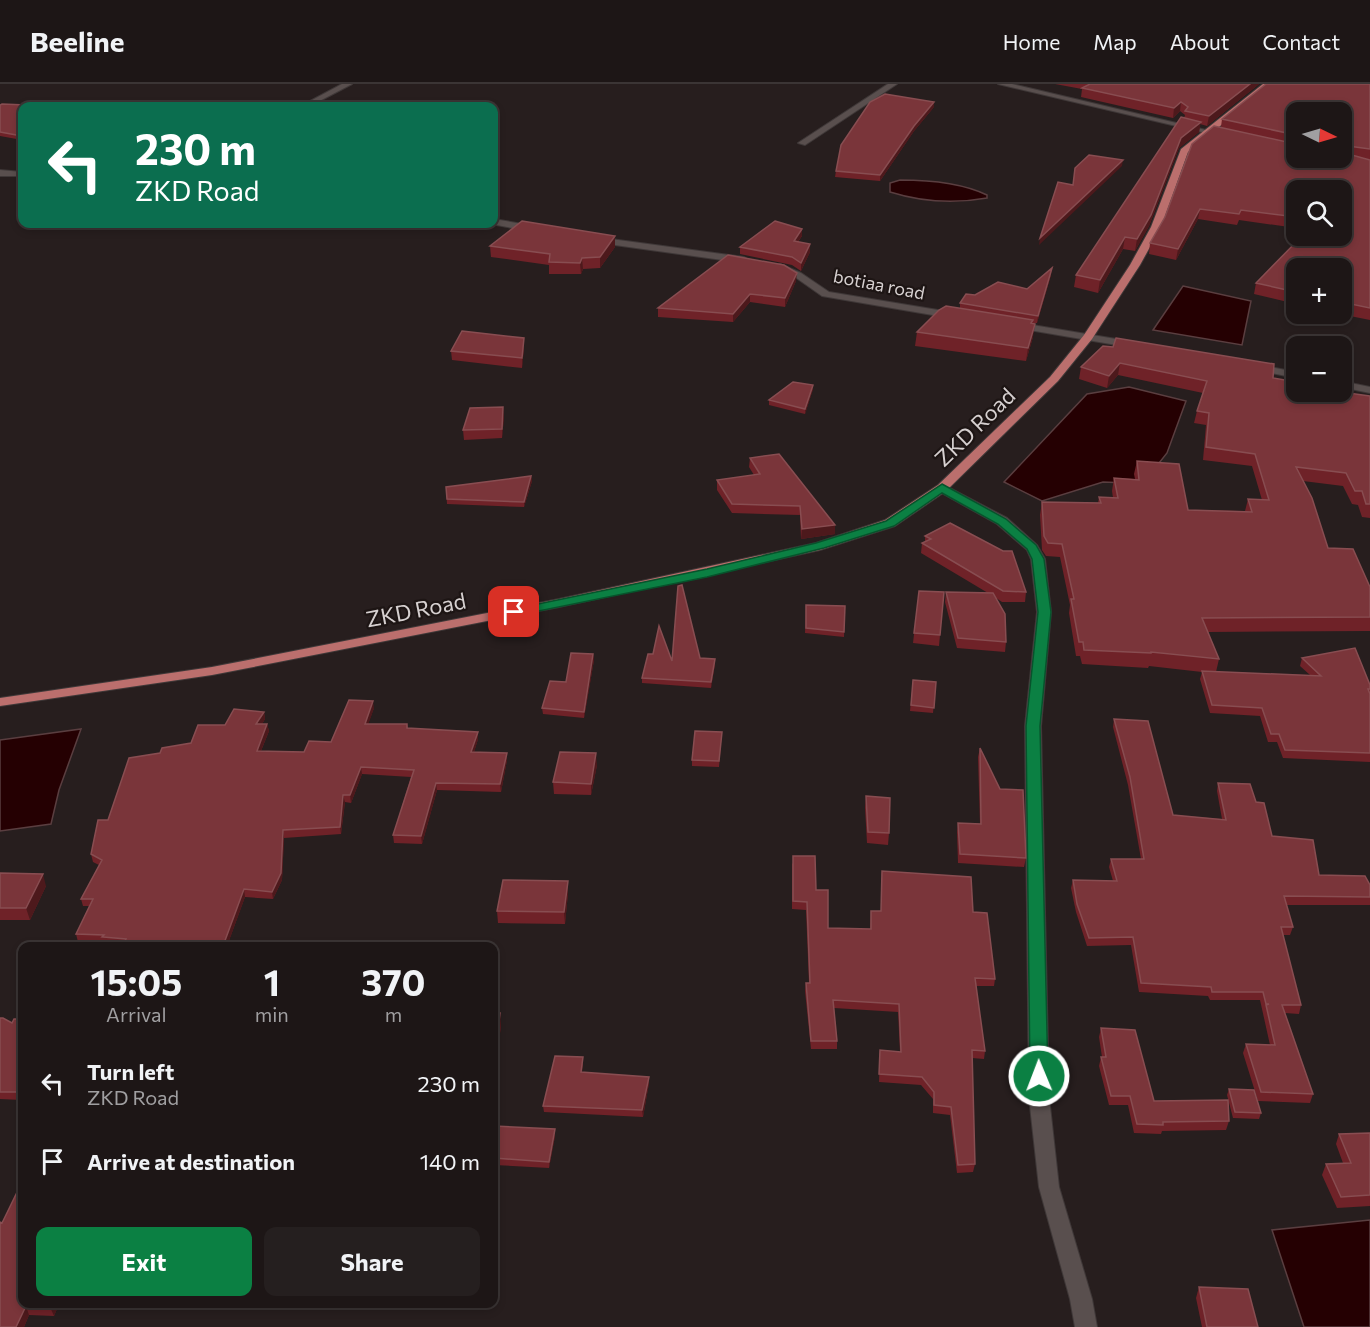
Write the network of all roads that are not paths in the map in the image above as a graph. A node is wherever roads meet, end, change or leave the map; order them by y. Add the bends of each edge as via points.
1 (348, 84) edge
2 (893, 84) edge
3 (1002, 84) edge
4 (1268, 84) edge
5 (313, 102) edge
6 (1209, 132) junction
7 (1230, 136) edge
8 (802, 143) dead end
9 (0, 173) edge
10 (18, 174) edge
11 (498, 223) edge
12 (540, 230) edge
13 (587, 238) edge
14 (754, 262) edge
15 (765, 263) edge
16 (971, 318) edge
17 (1006, 324) edge
18 (1088, 337) junction
19 (1145, 347) edge
20 (1249, 365) edge
21 (1286, 373) edge
22 (1352, 386) edge
23 (1370, 390) edge
24 (942, 488) junction
25 (0, 702) edge
26 (1086, 1327) edge

1 - 5 street
2 - 8 street
3 - 6 street
4 - 6 main road, ZKD Road
6 - 7 street
6 - 18 main road, ZKD Road via 1184,151 1156,227
9 - 10 street
11 - 12 street
13 - 14 street
15 - 16 street, botiaa road via 798,274 826,294
17 - 18 street
18 - 19 street
18 - 24 main road, ZKD Road via 1054,380
20 - 21 street
22 - 23 street
24 - 25 main road, ZKD Road via 890,523 820,546 707,573 233,667
24 - 26 street via 1002,521 1032,548 1038,559 1044,612 1033,726 1039,1097 1049,1187

